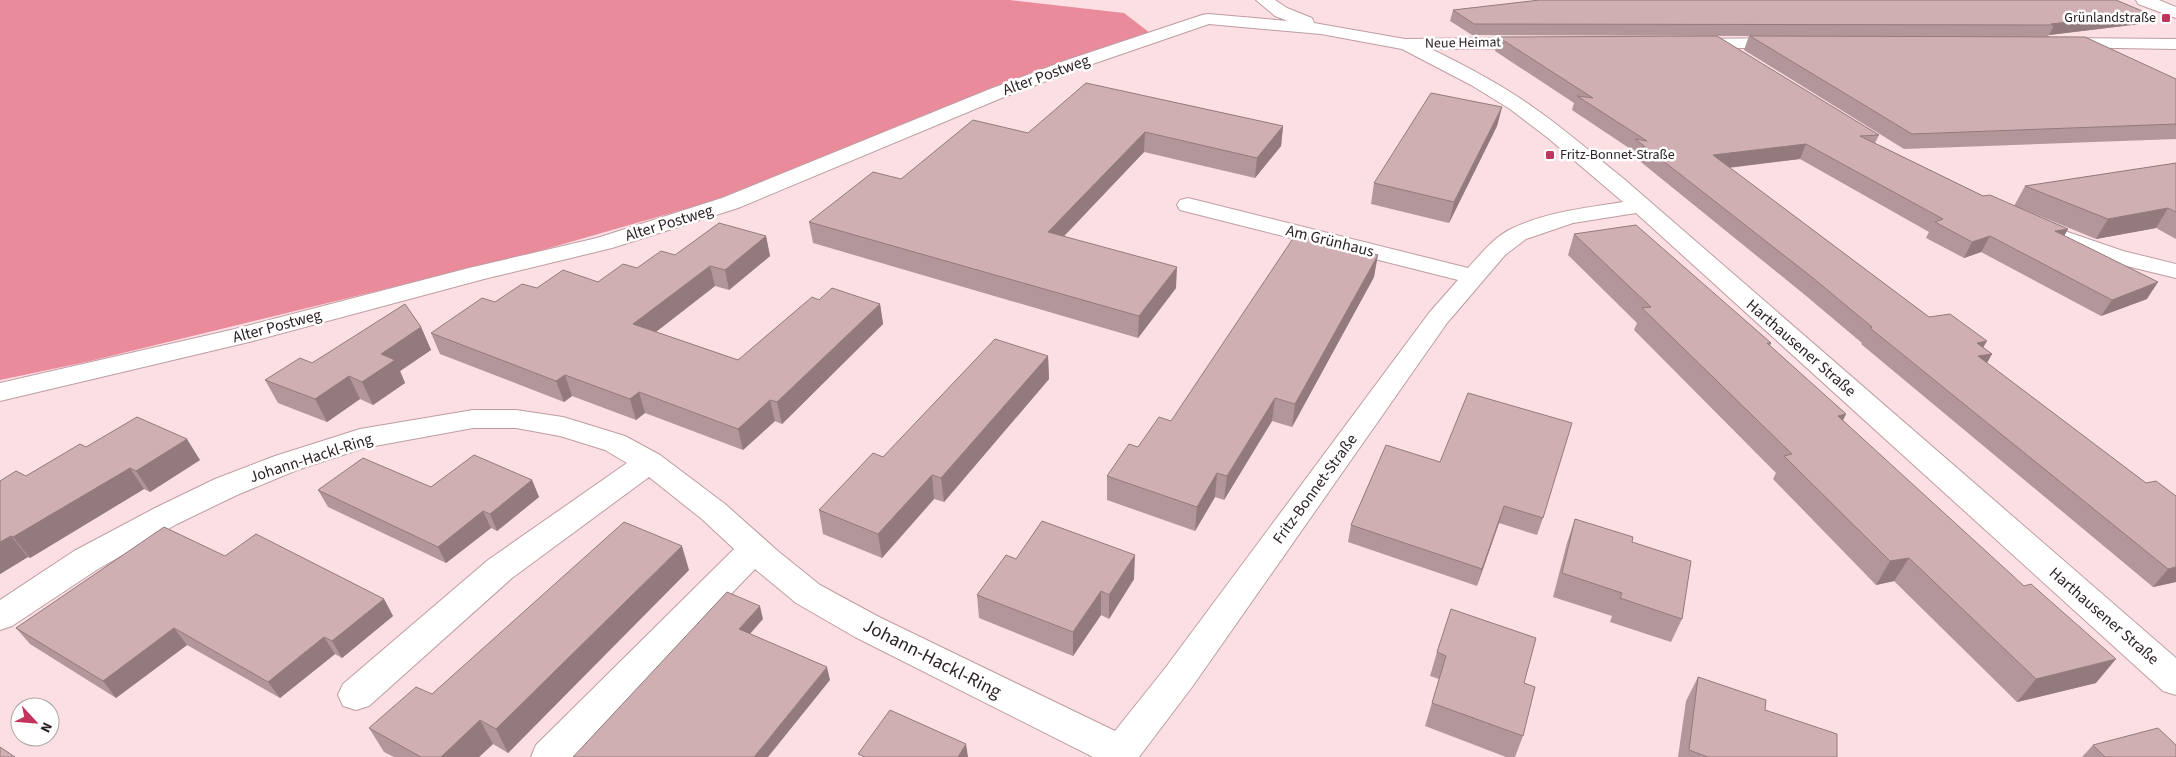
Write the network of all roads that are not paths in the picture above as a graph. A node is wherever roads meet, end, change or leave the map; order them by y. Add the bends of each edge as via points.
1 (1264, 0) edge
2 (2144, 0) edge
3 (2176, 13) edge
4 (1321, 29) junction
5 (1550, 43) edge
6 (1802, 43) edge
7 (2044, 43) edge
8 (1405, 44) junction
9 (1679, 44) edge
10 (1719, 44) junction
11 (2176, 44) edge
12 (1742, 59) edge
13 (1188, 205) dead end
14 (1640, 206) junction
15 (2038, 227) edge
16 (2176, 271) edge
17 (1472, 276) junction
18 (0, 392) edge
19 (649, 462) junction
20 (754, 549) junction
21 (0, 618) edge
22 (2176, 680) edge
23 (356, 695) dead end
24 (1119, 755) edge
25 (550, 757) edge

1 - 4 street via 1281,12
2 - 3 street
4 - 8 street, Neue Heimat
4 - 18 street, Alter Postweg via 1208,19 1005,90 730,204 604,243 117,366
5 - 8 street, Neue Heimat
6 - 10 street
7 - 11 street
8 - 14 street, Harthausener Straße via 1478,80 1518,106
9 - 10 street
10 - 12 street
13 - 17 street, Am Grünhaus
14 - 17 street, Fritz-Bonnet-Straße via 1569,217 1518,234
14 - 22 street, Harthausener Straße
15 - 16 street via 2090,249
17 - 24 street, Fritz-Bonnet-Straße
19 - 20 street, Johann-Hackl-Ring via 714,512
19 - 21 street, Johann-Hackl-Ring via 615,443 562,427 516,419 473,419 360,439 260,473 166,516 86,560
19 - 23 street via 500,569
20 - 24 street, Johann-Hackl-Ring via 808,594
20 - 25 street

